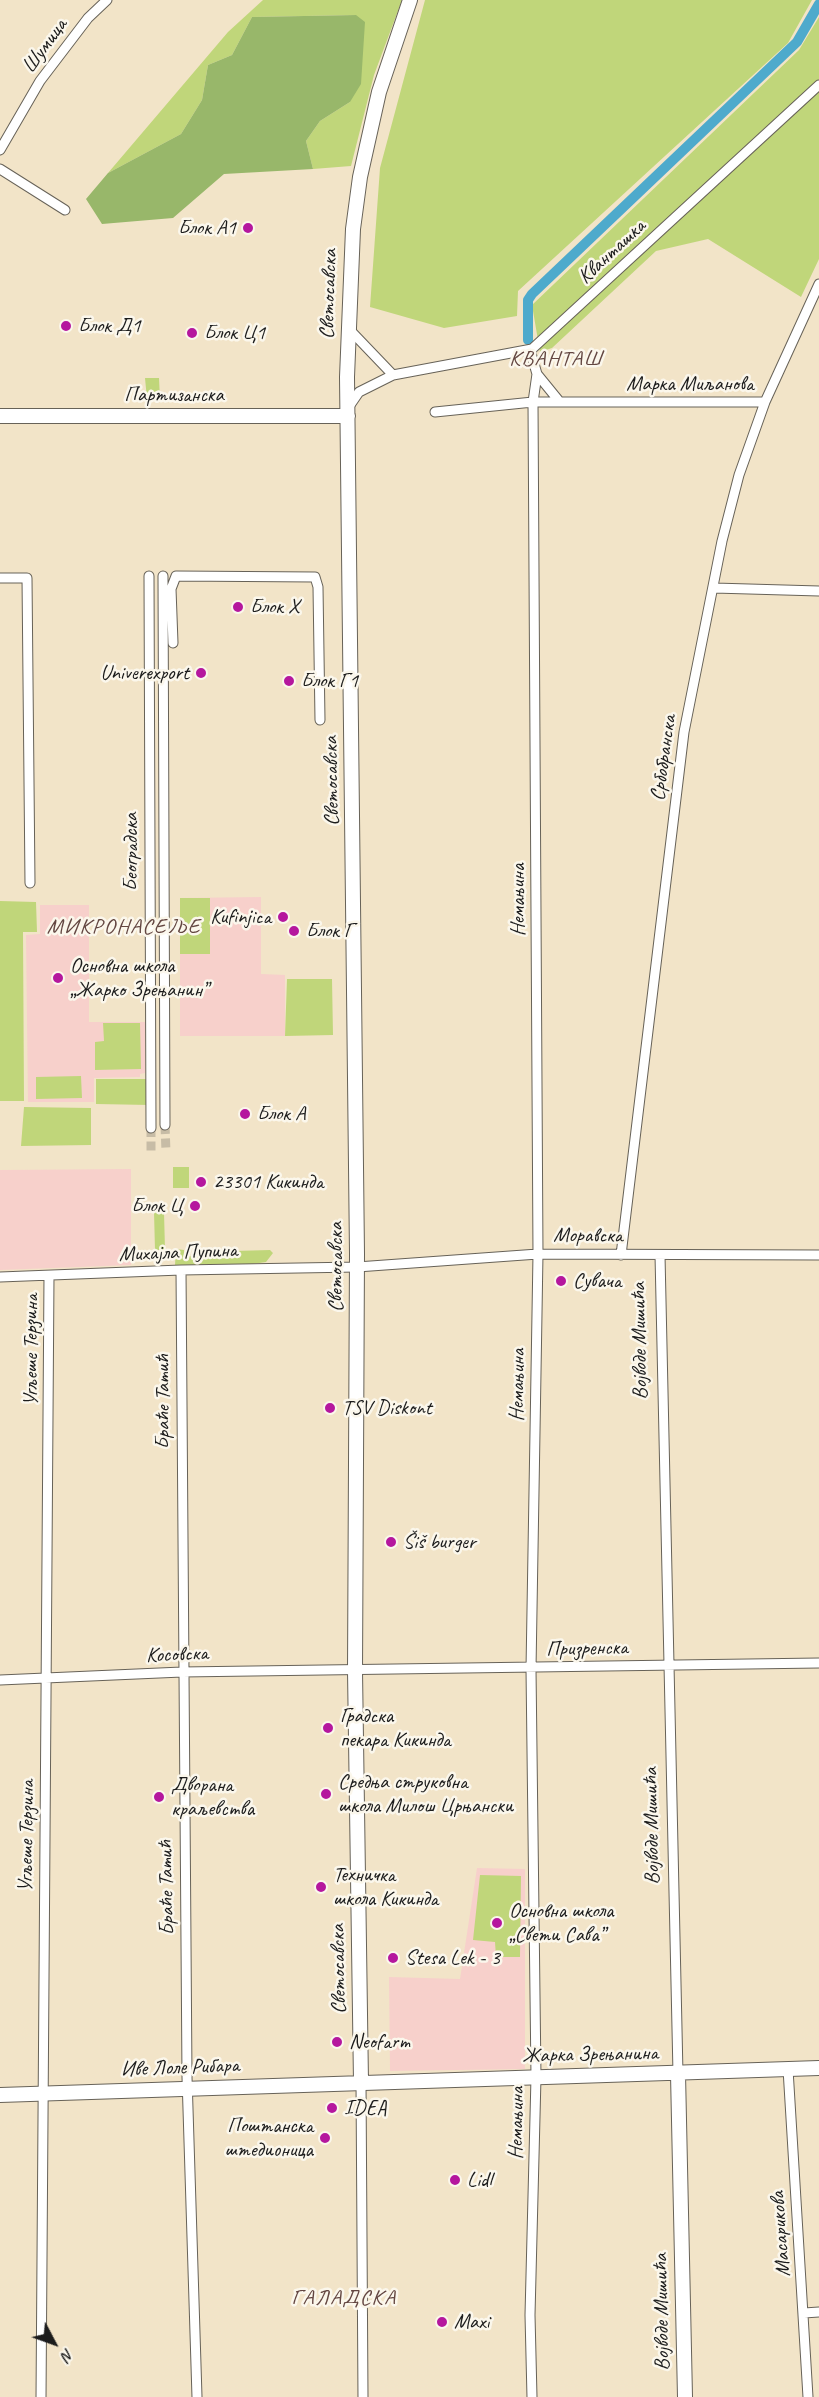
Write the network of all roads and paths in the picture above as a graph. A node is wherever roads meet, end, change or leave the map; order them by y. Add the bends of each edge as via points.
1 (106, 0) edge
2 (410, 0) edge
3 (819, 85) edge
4 (0, 150) edge
5 (0, 169) edge
6 (65, 210) dead end
7 (819, 284) edge
8 (348, 328) junction
9 (530, 350) junction
10 (537, 374) junction
11 (393, 375) junction
12 (559, 401) junction
13 (533, 402) junction
14 (765, 402) junction
15 (348, 412) junction
16 (435, 412) dead end
17 (0, 416) edge
18 (149, 576) dead end
19 (164, 576) dead end
20 (0, 578) edge
21 (714, 588) junction
22 (819, 591) edge
23 (173, 643) dead end
24 (320, 720) dead end
25 (30, 883) dead end
26 (165, 1125) tunnel mouth
27 (151, 1128) tunnel mouth
28 (538, 1254) junction
29 (621, 1255) junction
30 (660, 1255) junction
31 (819, 1255) edge
32 (357, 1267) junction
33 (181, 1270) junction
34 (50, 1276) junction
35 (0, 1277) edge
36 (819, 1663) edge
37 (669, 1665) junction
38 (531, 1669) junction
39 (355, 1671) junction
40 (182, 1672) junction
41 (46, 1679) junction
42 (0, 1680) edge
43 (819, 2068) edge
44 (788, 2069) junction
45 (678, 2074) junction
46 (536, 2077) junction
47 (361, 2082) junction
48 (188, 2090) junction
49 (42, 2094) junction
50 (0, 2095) edge
51 (819, 2312) edge
52 (804, 2313) junction
53 (41, 2397) edge
54 (197, 2397) edge
55 (363, 2397) edge
56 (532, 2397) edge
57 (685, 2397) edge
58 (808, 2397) edge

1 - 4 street, Шумица via 40,81
2 - 8 street, Светосавска via 379,92 361,167
3 - 9 street, Кванташка
5 - 6 street
7 - 14 street, Србобранска
8 - 11 street
8 - 15 street, Светосавска
9 - 10 street, Немањина
9 - 11 street
10 - 12 street, Немањина
10 - 13 street, Немањина
11 - 15 street via 359,392
12 - 13 street, Марка Миљанова
12 - 14 street, Марка Миљанова
13 - 16 street, Марка Миљанова
13 - 28 street, Немањина
14 - 21 street, Србобранска via 739,475
15 - 17 street, Партизанска
15 - 32 street, Светосавска
18 - 27 street, Београдска
19 - 26 street, Београдска
20 - 25 street via 27,578
21 - 22 street
21 - 29 street, Србобранска via 684,732
23 - 24 street via 171,589 176,576 315,577
28 - 29 street, Моравска
28 - 32 street, Моравска
28 - 38 street, Немањина
29 - 30 street, Моравска
30 - 31 street, Моравска
30 - 37 street, Војводе Мишића
32 - 33 street, Михајла Пупина
32 - 39 street, Светосавска
33 - 34 street, Михајла Пупина
33 - 40 street, Браће Татић
34 - 35 street, Михајла Пупина
34 - 41 street, Угљеше Терзина
36 - 37 street, Призренска
37 - 38 street, Призренска
37 - 45 street, Војводе Мишића
38 - 39 street, Призренска
38 - 46 street, Немањина
39 - 40 street, Косовска
39 - 47 street, Светосавска
40 - 41 street, Косовска
40 - 48 street, Браће Татић
41 - 42 street, Косовска
41 - 49 street, Угљеше Терзина
43 - 44 street, Жарка Зрењанина
44 - 45 street, Жарка Зрењанина
44 - 52 street, Масарикова
45 - 46 street, Жарка Зрењанина
45 - 57 street, Војводе Мишића
46 - 47 street, Жарка Зрењанина
46 - 56 street, Немањина via 530,2315
47 - 48 street, Иве Лоле Рибара
47 - 55 street, Светосавска
48 - 49 street, Иве Лоле Рибара
48 - 54 street, Браће Татић
49 - 50 street, Иве Лоле Рибара
49 - 53 street, Угљеше Терзина
51 - 52 street
52 - 58 street, Масарикова

